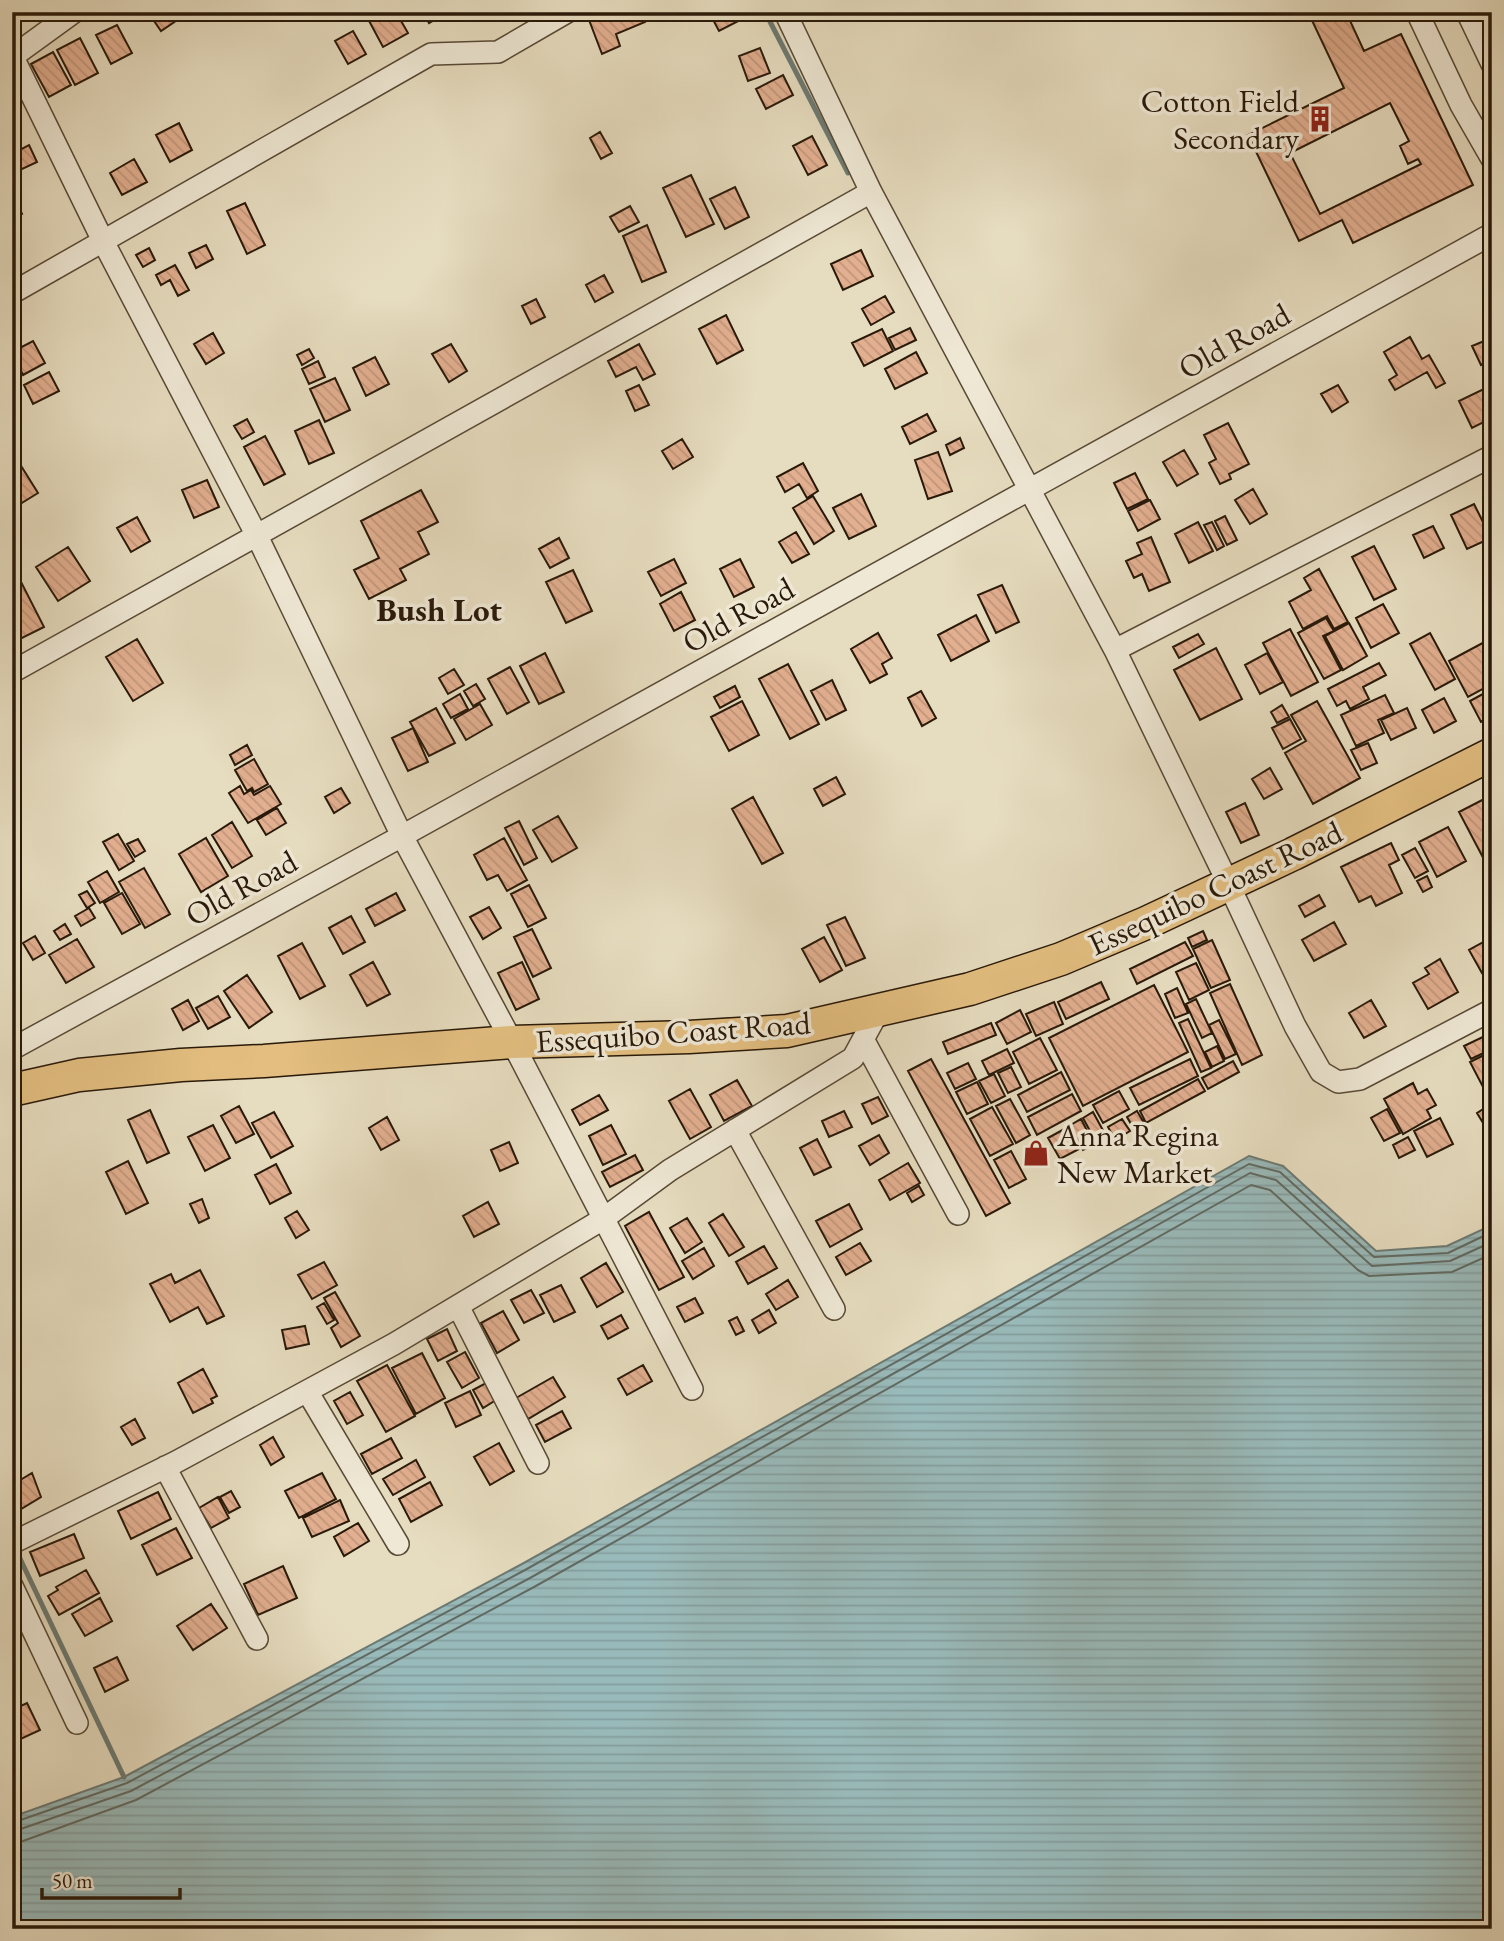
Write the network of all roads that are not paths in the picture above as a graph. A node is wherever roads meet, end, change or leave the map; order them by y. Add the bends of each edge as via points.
1 (74, 12) edge
2 (566, 12) edge
3 (785, 12) edge
4 (1417, 12) edge
5 (1468, 14) edge
6 (13, 57) edge
7 (1492, 64) edge
8 (1492, 159) edge
9 (871, 192) junction
10 (1492, 234) edge
11 (104, 243) junction
12 (12, 293) edge
13 (1492, 456) edge
14 (1030, 490) junction
15 (257, 536) junction
16 (1115, 650) junction
17 (12, 672) edge
18 (1492, 754) edge
19 (402, 836) junction
20 (1229, 885) junction
21 (879, 1010) junction
22 (1492, 1010) edge
23 (863, 1039) junction
24 (513, 1042) junction
25 (12, 1049) edge
26 (12, 1090) edge
27 (735, 1130) junction
28 (958, 1214) dead end
29 (603, 1219) junction
30 (457, 1306) junction
31 (834, 1309) dead end
32 (692, 1390) dead end
33 (307, 1391) junction
34 (538, 1463) dead end
35 (165, 1467) junction
36 (12, 1543) edge
37 (398, 1544) dead end
38 (12, 1586) edge
39 (257, 1640) dead end
40 (77, 1723) dead end

1 - 6 street
2 - 11 street via 498,52 430,54
3 - 9 street
4 - 8 street
5 - 7 street
6 - 11 street
9 - 14 street
9 - 15 street
10 - 14 street, Old Road
11 - 12 street
11 - 15 street
13 - 16 street
14 - 16 street
14 - 19 street, Old Road
15 - 17 street
15 - 19 street
16 - 20 street
18 - 20 main road, Essequibo Coast Road
19 - 24 street
19 - 25 street, Old Road
20 - 21 main road, Essequibo Coast Road via 1061,959 970,989
20 - 22 street via 1295,1026 1321,1072 1333,1081 1360,1079
21 - 23 street
21 - 24 main road, Essequibo Coast Road via 788,1031
23 - 27 street via 853,1058
23 - 28 street
24 - 26 main road, Essequibo Coast Road via 181,1065 79,1075
24 - 29 street
27 - 29 street
27 - 31 street
29 - 30 street
29 - 32 street
30 - 33 street
30 - 34 street
33 - 35 street
33 - 37 street
35 - 36 street
35 - 39 street
38 - 40 street

